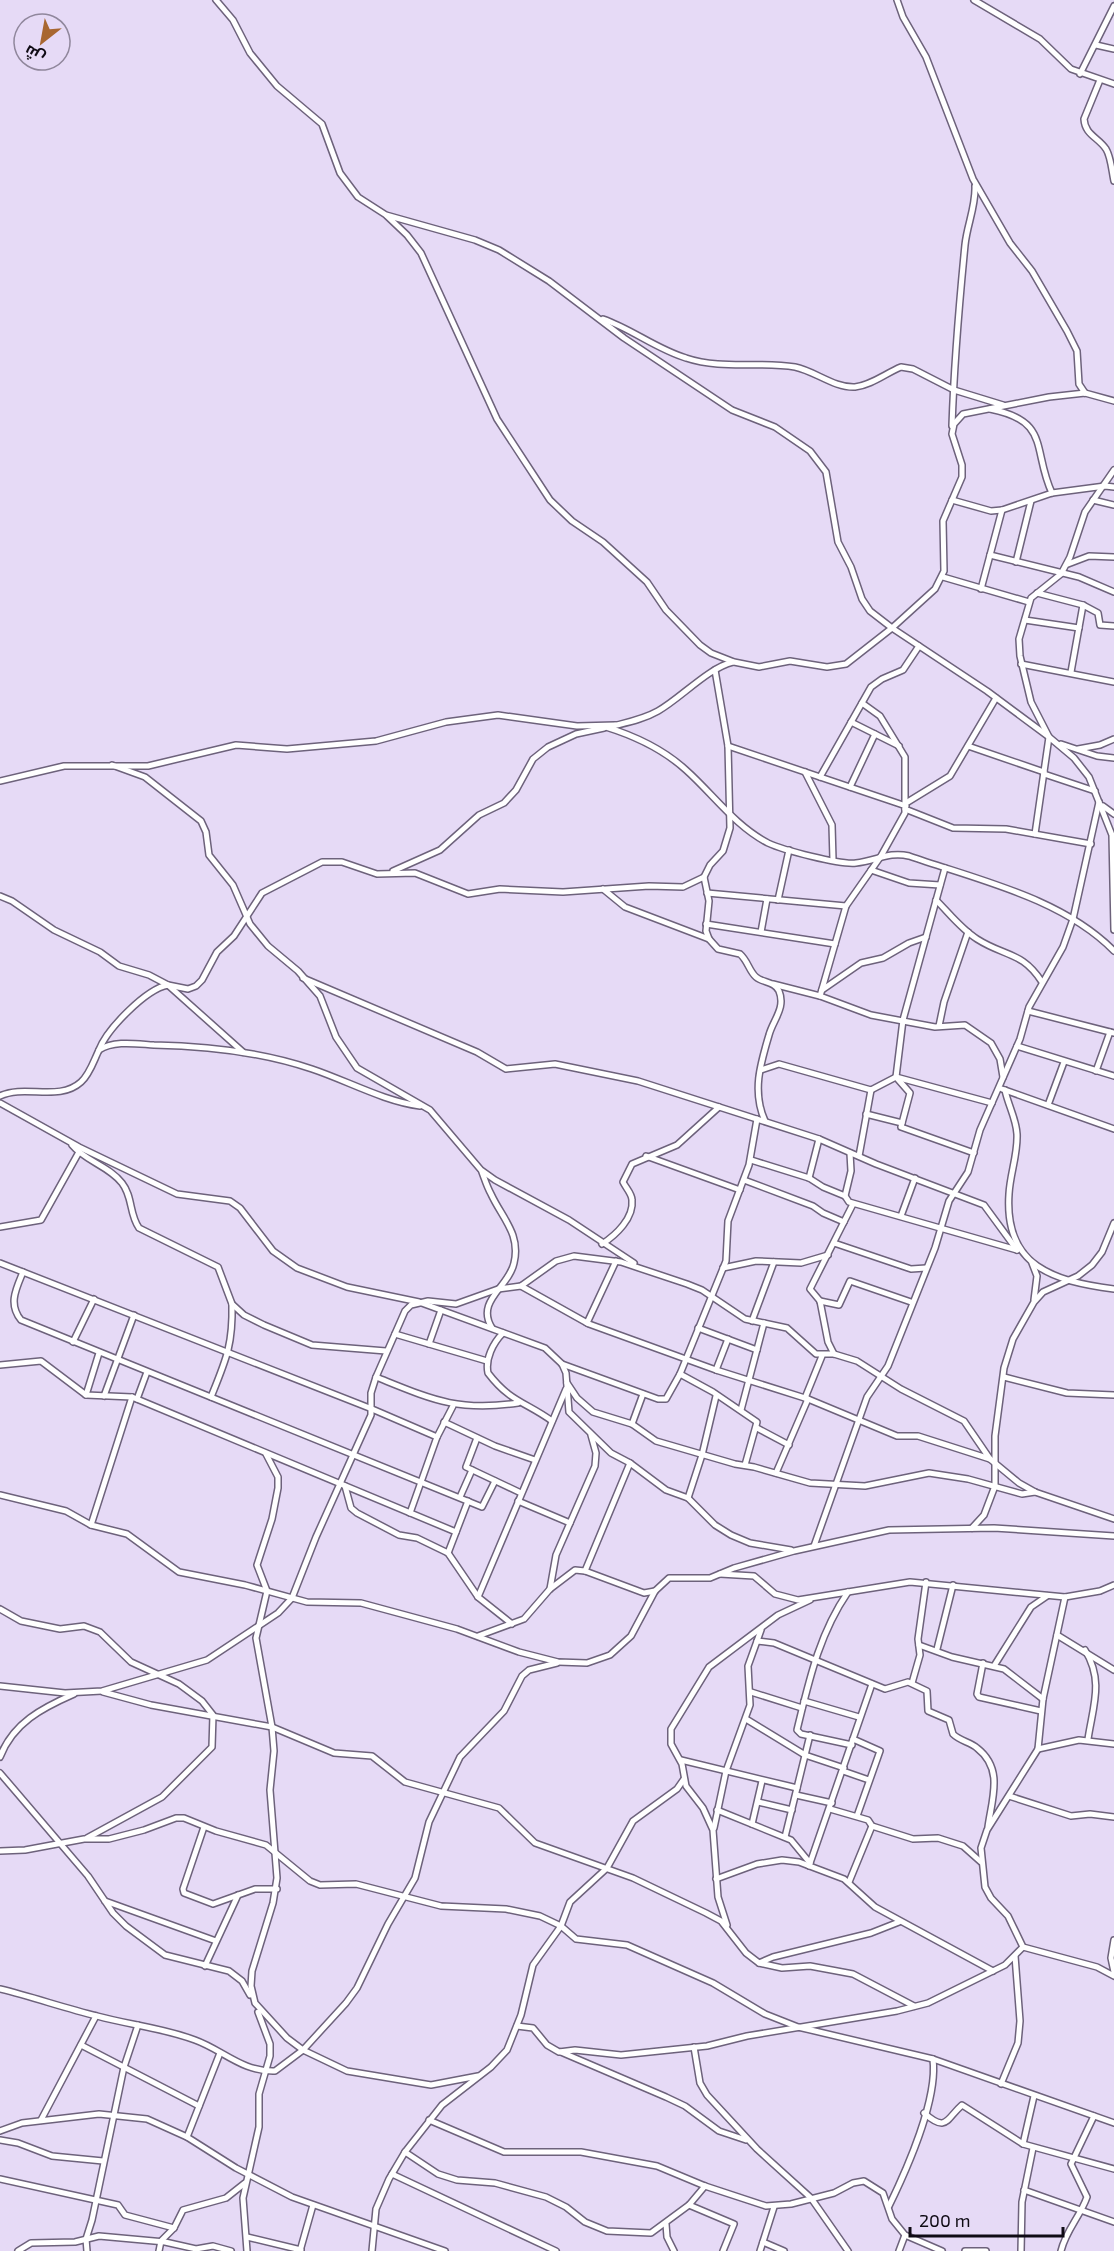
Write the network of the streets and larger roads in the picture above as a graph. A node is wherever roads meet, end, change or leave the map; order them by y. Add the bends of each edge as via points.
1 (216, 0) edge
2 (897, 0) edge
3 (974, 0) edge
4 (1114, 6) edge
5 (1096, 45) junction
6 (1114, 49) edge
7 (1080, 74) junction
8 (1100, 80) junction
9 (1114, 84) edge
10 (1114, 181) edge
11 (975, 182) junction
12 (386, 215) junction
13 (597, 318) junction
14 (954, 390) junction
15 (1085, 393) junction
16 (1114, 401) edge
17 (1004, 405) junction
18 (987, 408) junction
19 (952, 434) junction
20 (1114, 470) edge
21 (1105, 486) junction
22 (1114, 487) edge
23 (1052, 493) junction
24 (952, 500) junction
25 (1093, 500) junction
26 (1031, 501) junction
27 (1114, 505) edge
28 (1002, 510) junction
29 (990, 555) junction
30 (1114, 557) edge
31 (1016, 562) junction
32 (1066, 565) junction
33 (1061, 574) junction
34 (943, 577) junction
35 (981, 589) junction
36 (1114, 592) edge
37 (1037, 593) junction
38 (1029, 602) junction
39 (1083, 605) junction
40 (1024, 620) junction
41 (1114, 626) edge
42 (892, 628) junction
43 (1079, 628) junction
44 (919, 646) junction
45 (734, 662) junction
46 (1021, 664) junction
47 (715, 670) junction
48 (1071, 672) junction
49 (1114, 682) edge
50 (996, 698) junction
51 (861, 703) junction
52 (851, 722) junction
53 (615, 725) junction
54 (606, 727) junction
55 (875, 734) junction
56 (1051, 739) junction
57 (1114, 739) edge
58 (728, 746) junction
59 (968, 746) junction
60 (900, 747) junction
61 (1076, 749) junction
62 (1114, 758) edge
63 (112, 765) junction
64 (805, 772) junction
65 (1044, 773) junction
66 (820, 777) junction
67 (0, 781) edge
68 (850, 787) junction
69 (1095, 791) junction
70 (1100, 803) junction
71 (906, 806) junction
72 (730, 813) junction
73 (1114, 814) edge
74 (1035, 834) junction
75 (1091, 844) junction
76 (789, 850) junction
77 (880, 856) junction
78 (833, 860) junction
79 (945, 868) junction
80 (871, 870) junction
81 (386, 873) junction
82 (704, 877) junction
83 (940, 885) junction
84 (603, 889) junction
85 (707, 893) junction
86 (0, 897) edge
87 (768, 899) junction
88 (777, 900) junction
89 (936, 900) junction
90 (846, 906) junction
91 (247, 917) junction
92 (1073, 919) junction
93 (706, 924) junction
94 (1114, 930) edge
95 (761, 932) junction
96 (968, 932) junction
97 (926, 937) junction
98 (709, 939) junction
99 (835, 944) junction
100 (1114, 951) edge
101 (303, 978) junction
102 (1042, 982) junction
103 (771, 983) junction
104 (168, 986) junction
105 (821, 993) junction
106 (1028, 1011) junction
107 (903, 1020) junction
108 (939, 1026) junction
109 (1112, 1033) edge
110 (1017, 1046) junction
111 (99, 1050) junction
112 (244, 1053) junction
113 (1064, 1062) junction
114 (761, 1070) junction
115 (1096, 1071) junction
116 (1114, 1076) edge
117 (896, 1077) junction
118 (1003, 1078) junction
119 (1002, 1089) junction
120 (871, 1090) junction
121 (0, 1096) edge
122 (0, 1103) edge
123 (992, 1103) junction
124 (1048, 1105) junction
125 (422, 1107) junction
126 (719, 1107) junction
127 (866, 1114) junction
128 (757, 1119) junction
129 (765, 1121) junction
130 (902, 1123) junction
131 (1114, 1129) edge
132 (819, 1139) junction
133 (70, 1142) junction
134 (79, 1152) junction
135 (850, 1153) junction
136 (974, 1153) junction
137 (646, 1156) junction
138 (859, 1156) junction
139 (751, 1160) junction
140 (481, 1170) junction
141 (810, 1178) junction
142 (915, 1178) junction
143 (744, 1180) junction
144 (740, 1190) junction
145 (955, 1192) junction
146 (845, 1196) junction
147 (853, 1204) junction
148 (901, 1216) junction
149 (844, 1222) junction
150 (1114, 1223) edge
151 (0, 1227) edge
152 (941, 1227) junction
153 (834, 1243) junction
154 (602, 1244) junction
155 (1017, 1250) junction
156 (1023, 1253) junction
157 (828, 1255) junction
158 (616, 1261) junction
159 (1032, 1261) junction
160 (774, 1262) junction
161 (0, 1263) edge
162 (723, 1268) junction
163 (926, 1268) junction
164 (23, 1272) junction
165 (651, 1272) junction
166 (1064, 1281) junction
167 (521, 1286) junction
168 (498, 1289) junction
169 (1114, 1289) edge
170 (711, 1295) junction
171 (94, 1299) junction
172 (820, 1300) junction
173 (419, 1302) junction
174 (911, 1302) junction
175 (1034, 1302) junction
176 (232, 1304) junction
177 (441, 1310) junction
178 (134, 1315) junction
179 (752, 1321) junction
180 (587, 1323) junction
181 (764, 1323) junction
182 (698, 1328) junction
183 (493, 1330) junction
184 (503, 1333) junction
185 (395, 1334) junction
186 (728, 1339) junction
187 (73, 1342) junction
188 (429, 1344) junction
189 (757, 1350) junction
190 (387, 1351) junction
191 (99, 1353) junction
192 (229, 1354) junction
193 (834, 1354) junction
194 (822, 1356) junction
195 (686, 1359) junction
196 (117, 1360) junction
197 (487, 1361) junction
198 (562, 1364) junction
199 (0, 1365) edge
200 (716, 1370) junction
201 (147, 1372) junction
202 (680, 1374) junction
203 (883, 1376) junction
204 (376, 1377) junction
205 (1004, 1377) junction
206 (749, 1380) junction
207 (567, 1384) junction
208 (642, 1394) junction
209 (86, 1395) junction
210 (1114, 1395) edge
211 (104, 1396) junction
212 (716, 1396) junction
213 (211, 1397) junction
214 (134, 1398) junction
215 (806, 1399) junction
216 (518, 1403) junction
217 (453, 1406) junction
218 (372, 1409) junction
219 (741, 1410) junction
220 (552, 1421) junction
221 (858, 1421) junction
222 (444, 1422) junction
223 (632, 1424) junction
224 (757, 1428) junction
225 (591, 1435) junction
226 (437, 1437) junction
227 (477, 1438) junction
228 (789, 1445) junction
229 (266, 1454) junction
230 (352, 1454) junction
231 (702, 1455) junction
232 (990, 1459) junction
233 (535, 1460) junction
234 (630, 1463) junction
235 (745, 1465) junction
236 (997, 1465) junction
237 (472, 1470) junction
238 (776, 1473) junction
239 (422, 1481) junction
240 (495, 1481) junction
241 (339, 1484) junction
242 (836, 1484) junction
243 (345, 1486) junction
244 (995, 1486) junction
245 (1035, 1492) junction
246 (521, 1493) junction
247 (0, 1495) edge
248 (460, 1497) junction
249 (688, 1498) junction
250 (518, 1500) junction
251 (468, 1501) junction
252 (410, 1513) junction
253 (1114, 1514) edge
254 (1104, 1515) junction
255 (1114, 1519) edge
256 (570, 1523) junction
257 (91, 1525) junction
258 (972, 1528) junction
259 (456, 1532) junction
260 (1114, 1536) edge
261 (814, 1546) junction
262 (794, 1551) junction
263 (448, 1553) junction
264 (585, 1571) junction
265 (720, 1574) junction
266 (926, 1582) junction
267 (953, 1585) junction
268 (1114, 1585) edge
269 (550, 1589) junction
270 (267, 1591) junction
271 (656, 1591) junction
272 (848, 1592) junction
273 (1048, 1596) junction
274 (1065, 1597) junction
275 (292, 1598) junction
276 (478, 1598) junction
277 (810, 1599) junction
278 (0, 1609) edge
279 (512, 1624) junction
280 (260, 1625) junction
281 (762, 1629) junction
282 (1057, 1635) junction
283 (478, 1636) junction
284 (757, 1641) junction
285 (919, 1645) junction
286 (937, 1649) junction
287 (1085, 1650) junction
288 (815, 1661) junction
289 (558, 1662) junction
290 (983, 1663) junction
291 (994, 1665) junction
292 (1114, 1670) edge
293 (157, 1674) junction
294 (912, 1683) junction
295 (872, 1684) junction
296 (0, 1686) edge
297 (102, 1691) junction
298 (751, 1692) junction
299 (78, 1693) junction
300 (1043, 1699) junction
301 (804, 1701) junction
302 (802, 1708) junction
303 (1041, 1711) junction
304 (213, 1715) junction
305 (859, 1717) junction
306 (746, 1719) junction
307 (272, 1727) junction
308 (810, 1736) junction
309 (1088, 1740) junction
310 (853, 1742) junction
311 (1114, 1744) edge
312 (1038, 1749) junction
313 (805, 1755) junction
314 (0, 1757) edge
315 (681, 1760) junction
316 (844, 1770) junction
317 (726, 1771) junction
318 (0, 1773) edge
319 (684, 1779) junction
320 (869, 1780) junction
321 (762, 1781) junction
322 (798, 1788) junction
323 (445, 1793) junction
324 (796, 1795) junction
325 (1009, 1796) junction
326 (758, 1802) junction
327 (831, 1806) junction
328 (717, 1810) junction
329 (792, 1810) junction
330 (856, 1816) junction
331 (1114, 1817) edge
332 (752, 1824) junction
333 (204, 1827) junction
334 (872, 1827) junction
335 (713, 1830) junction
336 (987, 1830) junction
337 (785, 1837) junction
338 (84, 1839) junction
339 (60, 1844) junction
340 (275, 1850) junction
341 (0, 1851) edge
342 (981, 1862) junction
343 (810, 1865) junction
344 (607, 1868) junction
345 (716, 1879) junction
346 (849, 1882) junction
347 (276, 1889) junction
348 (238, 1894) junction
349 (405, 1897) junction
350 (104, 1901) junction
351 (898, 1922) junction
352 (561, 1926) junction
353 (731, 1932) junction
354 (1114, 1940) edge
355 (216, 1941) junction
356 (1023, 1947) junction
357 (1015, 1956) junction
358 (759, 1963) junction
359 (206, 1965) junction
360 (993, 1971) junction
361 (1114, 1974) edge
362 (0, 1989) edge
363 (255, 2003) junction
364 (914, 2007) junction
365 (96, 2016) junction
366 (138, 2025) junction
367 (517, 2026) junction
368 (798, 2028) junction
369 (81, 2045) junction
370 (694, 2047) junction
371 (303, 2050) junction
372 (559, 2052) junction
373 (220, 2053) junction
374 (933, 2059) junction
375 (124, 2067) junction
376 (267, 2071) junction
377 (478, 2076) junction
378 (1001, 2085) junction
379 (1034, 2096) junction
380 (199, 2106) junction
381 (924, 2113) junction
382 (115, 2115) junction
383 (1094, 2116) junction
384 (41, 2120) junction
385 (429, 2120) junction
386 (1114, 2123) edge
387 (0, 2131) edge
388 (187, 2138) junction
389 (0, 2140) edge
390 (753, 2144) junction
391 (1023, 2144) junction
392 (1033, 2148) junction
393 (405, 2152) junction
394 (1073, 2156) junction
395 (104, 2161) junction
396 (1114, 2169) edge
397 (248, 2174) junction
398 (392, 2174) junction
399 (0, 2179) edge
400 (245, 2183) junction
401 (705, 2186) junction
402 (1024, 2190) junction
403 (811, 2198) junction
404 (94, 2200) junction
405 (313, 2205) junction
406 (689, 2205) junction
407 (774, 2207) junction
408 (888, 2207) junction
409 (1082, 2210) junction
410 (1114, 2222) edge
411 (666, 2224) junction
412 (373, 2225) junction
413 (174, 2228) junction
414 (905, 2235) junction
415 (247, 2237) junction
416 (86, 2239) junction
417 (161, 2241) junction
418 (763, 2242) junction
419 (212, 2248) edge
420 (938, 2250) edge
421 (972, 2250) edge
422 (18, 2251) edge
423 (87, 2251) edge
424 (159, 2251) edge
425 (231, 2251) edge
426 (247, 2251) edge
427 (301, 2251) edge
428 (372, 2251) edge
429 (445, 2251) edge
430 (556, 2251) edge
431 (674, 2251) edge
432 (723, 2251) edge
433 (760, 2251) edge
434 (784, 2251) edge
435 (848, 2251) edge
436 (900, 2251) edge
437 (964, 2251) edge
438 (986, 2251) edge
439 (1021, 2251) edge
440 (1061, 2251) edge

1 - 12 street via 277,86 322,124 350,189
2 - 11 street via 926,57
3 - 7 street via 1040,39
4 - 5 street
5 - 6 street
5 - 7 street
7 - 8 street
8 - 9 street
8 - 10 street via 1084,126 1107,151
11 - 14 street via 957,322
11 - 15 street via 1067,331 1077,351 1079,384
12 - 13 street via 487,244 540,276
12 - 45 street via 421,253 497,419 550,500 647,582 666,610 700,645
13 - 14 street via 700,362 795,367 856,387 901,367
13 - 42 street via 732,410 775,427 810,451 825,472 838,542 862,599 870,611
14 - 17 street
14 - 19 street
15 - 16 street
15 - 17 street
17 - 18 street
18 - 19 street via 963,414 954,423
18 - 23 street via 1015,417 1035,432
19 - 24 street via 962,465 962,477
20 - 21 street
21 - 22 street
21 - 23 street
21 - 25 street
23 - 26 street
24 - 28 street via 991,511
24 - 34 street via 942,529
25 - 27 street
25 - 32 street
26 - 28 street
26 - 31 street
28 - 29 street
29 - 31 street
29 - 35 street
30 - 32 street via 1089,556
31 - 33 street
32 - 33 street
33 - 36 street
33 - 37 street
34 - 35 street
34 - 42 street
35 - 38 street
37 - 38 street
37 - 39 street
38 - 40 street
39 - 41 street via 1098,613 1100,625
39 - 43 street
40 - 43 street
40 - 46 street via 1019,639
42 - 44 street
42 - 45 street via 841,666 790,661 759,667
43 - 48 street
44 - 50 street
44 - 51 street via 903,670 875,683
45 - 47 street
46 - 48 street
46 - 56 street via 1031,702
47 - 53 street via 658,711
47 - 58 street
48 - 49 street
50 - 56 street
50 - 59 street
51 - 52 street
51 - 60 street via 880,716
52 - 55 street
52 - 66 street
53 - 54 street
53 - 63 street via 577,726 498,715 446,722 376,741 287,749 236,745 148,766
54 - 72 street via 630,735 673,759
54 - 81 street via 576,734 548,747 533,759 504,803 479,815 440,850
55 - 60 street
55 - 68 street
56 - 61 street
56 - 65 street
56 - 69 street via 1083,768
57 - 61 street
58 - 64 street
58 - 72 street
59 - 65 street
59 - 71 street via 950,776
60 - 71 street via 906,763
61 - 62 street
63 - 67 street via 64,766
63 - 91 street via 145,777 201,821 209,855 233,885
64 - 66 street
64 - 78 street via 832,825
65 - 69 street
65 - 74 street
66 - 68 street
68 - 71 street
69 - 70 street
70 - 73 street
70 - 75 street
70 - 94 street via 1112,835
71 - 74 street via 953,828 989,827
71 - 77 street via 902,821
72 - 76 street via 756,836
72 - 82 street via 726,844
74 - 75 street
75 - 92 street
76 - 78 street
76 - 88 street
77 - 78 street via 857,864
77 - 79 street via 898,853
77 - 80 street
79 - 83 street
79 - 92 street
80 - 83 street via 909,883
80 - 90 street
81 - 84 street via 415,873 468,894 500,889
81 - 91 street via 364,871 342,862 322,862 262,893
82 - 84 street via 683,887
82 - 85 street
83 - 89 street
84 - 98 street via 625,907
85 - 87 street
85 - 93 street
86 - 104 street via 119,966 150,975
87 - 88 street
87 - 95 street
88 - 90 street
89 - 96 street
89 - 97 street
90 - 99 street
91 - 101 street via 259,937
91 - 104 street via 217,952 196,986
92 - 100 street via 1092,930
92 - 102 street
93 - 95 street
93 - 98 street
95 - 99 street
96 - 102 street via 995,950 1028,963
96 - 108 street
97 - 105 street via 883,958 861,963
97 - 107 street
98 - 103 street via 718,949 740,954 756,977
99 - 105 street
101 - 125 street via 320,996 350,1060
101 - 126 street via 477,1052 501,1067 568,1066 638,1081
102 - 106 street
103 - 105 street
103 - 114 street via 779,993 781,1008
104 - 111 street via 159,987 140,1001
104 - 112 street
105 - 107 street via 864,1014
106 - 109 street
106 - 110 street
107 - 108 street
107 - 117 street
108 - 118 street via 960,1024 984,1036 997,1052
109 - 115 street
110 - 113 street
110 - 118 street
111 - 112 street via 138,1044
111 - 121 street via 87,1075 70,1089 19,1091
112 - 125 street via 302,1065 397,1102
113 - 115 street
113 - 124 street
114 - 120 street via 779,1064
114 - 129 street via 757,1098
115 - 116 street
117 - 120 street
117 - 123 street
117 - 130 street via 910,1093
118 - 119 street
119 - 123 street
119 - 124 street
119 - 156 street via 1018,1137 1011,1171 1009,1214
120 - 127 street
122 - 133 street
123 - 136 street
124 - 131 street
125 - 140 street via 430,1110 454,1135
126 - 128 street
126 - 137 street via 677,1145
127 - 130 street
127 - 138 street
128 - 129 street
128 - 139 street
129 - 132 street
130 - 136 street via 903,1129
132 - 135 street
132 - 141 street
133 - 134 street
133 - 173 street via 177,1194 230,1201 240,1208 273,1251 297,1268 347,1287
134 - 151 street via 39,1222
134 - 176 street via 121,1181 139,1228 218,1267
135 - 138 street
135 - 146 street via 851,1171
136 - 145 street
137 - 144 street
137 - 154 street via 632,1164 625,1174 623,1182 632,1204 619,1232
138 - 142 street
139 - 141 street
139 - 143 street
140 - 154 street via 569,1220
140 - 168 street via 515,1237 515,1262
141 - 146 street
142 - 145 street
142 - 148 street
143 - 144 street
143 - 149 street
144 - 162 street via 728,1221
145 - 152 street
145 - 155 street via 984,1205
146 - 147 street
147 - 148 street
147 - 149 street
148 - 152 street
149 - 153 street
150 - 166 street via 1092,1265
152 - 155 street
152 - 163 street
153 - 157 street
153 - 163 street via 911,1269
154 - 165 street
155 - 156 street
156 - 159 street
157 - 160 street via 801,1263
157 - 172 street via 810,1289
158 - 165 street
158 - 167 street via 564,1258
158 - 180 street
159 - 166 street
159 - 175 street via 1037,1276
160 - 162 street via 747,1262
160 - 179 street
161 - 164 street
162 - 170 street
163 - 174 street
164 - 171 street
164 - 187 street via 13,1301 17,1315
165 - 170 street
166 - 169 street
166 - 175 street via 1043,1292
167 - 168 street
167 - 180 street
168 - 173 street via 456,1304
168 - 183 street via 487,1311
170 - 179 street
170 - 182 street
171 - 178 street
171 - 187 street
172 - 174 street via 839,1305 850,1281
172 - 193 street
173 - 177 street
173 - 185 street via 405,1311
174 - 203 street
175 - 205 street via 1009,1348
176 - 190 street via 254,1320 312,1345
176 - 192 street
177 - 183 street
177 - 188 street
178 - 192 street
178 - 196 street
179 - 181 street
180 - 195 street
181 - 189 street
181 - 194 street via 787,1328 811,1352
182 - 186 street
182 - 195 street
183 - 184 street
184 - 197 street
184 - 198 street via 545,1348
185 - 188 street
185 - 190 street
186 - 189 street
186 - 200 street
187 - 191 street
188 - 197 street
189 - 206 street
190 - 204 street
191 - 196 street
191 - 209 street
192 - 213 street
192 - 218 street
193 - 194 street
193 - 203 street via 857,1361
194 - 215 street
195 - 200 street
195 - 202 street
196 - 201 street
196 - 211 street
197 - 216 street via 488,1373
198 - 207 street
198 - 208 street
199 - 209 street via 41,1361
200 - 206 street
201 - 213 street
201 - 214 street
202 - 208 street via 666,1399
202 - 212 street
203 - 221 street via 867,1397
203 - 232 street via 964,1421
204 - 217 street
204 - 218 street
205 - 210 street via 1067,1393
205 - 236 street via 994,1448
206 - 215 street
206 - 219 street
207 - 220 street
207 - 223 street via 593,1412
207 - 225 street via 569,1412
208 - 223 street
209 - 211 street
211 - 214 street
212 - 219 street
212 - 231 street
213 - 230 street
214 - 229 street
214 - 257 street
215 - 221 street
215 - 228 street
216 - 217 street
216 - 220 street
217 - 222 street
218 - 226 street
218 - 230 street
219 - 224 street via 757,1422
220 - 233 street
221 - 232 street via 897,1436 918,1436
221 - 242 street
222 - 226 street
222 - 227 street
223 - 231 street via 656,1441
224 - 228 street
224 - 235 street
225 - 234 street via 610,1453
225 - 256 street via 595,1466
226 - 239 street
227 - 233 street
227 - 237 street via 466,1465
228 - 238 street
229 - 241 street
229 - 270 street via 278,1477 272,1519 257,1565
230 - 239 street
230 - 241 street
231 - 235 street
231 - 249 street
232 - 236 street
233 - 246 street
234 - 249 street via 666,1490
234 - 264 street
235 - 238 street
236 - 244 street
236 - 245 street
237 - 240 street
237 - 248 street
238 - 242 street via 810,1483
239 - 248 street
239 - 252 street
240 - 246 street
240 - 251 street via 484,1506
241 - 243 street
241 - 275 street
242 - 244 street via 865,1486 929,1473
242 - 261 street
243 - 252 street
243 - 263 street via 351,1508 357,1513 399,1535 417,1538
244 - 245 street via 1023,1494
244 - 258 street via 984,1515
245 - 254 street
246 - 250 street
247 - 257 street via 66,1511
248 - 251 street
249 - 262 street via 731,1535 750,1543
250 - 256 street
250 - 276 street
251 - 259 street
252 - 259 street
253 - 254 street
254 - 255 street
256 - 269 street via 553,1564
257 - 270 street via 126,1534 179,1572
258 - 260 street via 1063,1530
258 - 261 street via 889,1530
259 - 263 street
261 - 262 street
262 - 265 street
263 - 276 street
264 - 269 street via 570,1573
264 - 271 street via 644,1593
265 - 271 street via 710,1578 669,1578
265 - 277 street via 754,1576 775,1594
266 - 267 street
266 - 272 street
266 - 285 street
267 - 273 street
267 - 286 street
268 - 274 street
269 - 279 street via 528,1616
270 - 275 street
270 - 280 street
271 - 289 street via 636,1629 610,1655 587,1663
272 - 277 street
272 - 288 street via 826,1629
273 - 274 street
273 - 291 street via 1031,1607
274 - 282 street
275 - 280 street
275 - 283 street via 318,1604 361,1603
276 - 279 street
277 - 281 street via 783,1611
278 - 293 street via 21,1621 60,1629 92,1627 131,1662
279 - 283 street
280 - 293 street via 207,1660
280 - 307 street via 256,1650
281 - 284 street
281 - 315 street via 709,1666 698,1681 670,1736
282 - 287 street
282 - 300 street
283 - 289 street
284 - 288 street via 774,1643
284 - 298 street via 748,1666
285 - 286 street
285 - 294 street
286 - 290 street via 952,1657
287 - 292 street
287 - 309 street via 1095,1672 1096,1686
288 - 295 street
288 - 301 street
289 - 323 street via 529,1670 522,1676 504,1711 460,1757
290 - 291 street
290 - 303 street via 979,1697
291 - 300 street
293 - 297 street
293 - 304 street via 190,1691
294 - 295 street via 885,1689
294 - 336 street via 927,1691 928,1711 949,1720 952,1734 977,1748 992,1765 994,1792
295 - 305 street
296 - 299 street
297 - 299 street
297 - 304 street via 151,1705
298 - 302 street
298 - 306 street
299 - 314 street via 26,1720
300 - 303 street
301 - 302 street
301 - 305 street
302 - 308 street via 797,1730
303 - 312 street
304 - 307 street
304 - 338 street via 212,1747 167,1793
305 - 310 street
306 - 313 street
306 - 317 street
307 - 323 street via 334,1754 372,1756 405,1782
307 - 340 street via 270,1790
308 - 310 street
308 - 313 street
309 - 311 street
309 - 312 street
310 - 316 street
310 - 320 street via 880,1751
312 - 325 street
313 - 316 street
313 - 322 street
315 - 317 street
315 - 319 street
316 - 320 street
316 - 327 street
317 - 321 street
317 - 328 street
318 - 339 street
319 - 335 street
319 - 344 street via 677,1789 633,1821
320 - 330 street
321 - 322 street
321 - 326 street
322 - 324 street
323 - 344 street via 499,1808 536,1843
323 - 349 street via 429,1822 420,1862
324 - 327 street
324 - 329 street
325 - 331 street via 1071,1816
325 - 336 street
326 - 329 street
326 - 332 street
327 - 330 street
327 - 343 street
328 - 332 street
328 - 335 street
329 - 337 street
330 - 334 street via 871,1821
332 - 337 street
333 - 338 street via 191,1819 176,1818 128,1836
333 - 340 street
333 - 348 street via 183,1891 213,1904
334 - 342 street via 913,1839 951,1842 963,1846
334 - 346 street
335 - 345 street
336 - 342 street
337 - 343 street via 794,1842
338 - 339 street
339 - 341 street
339 - 350 street
340 - 347 street
340 - 349 street via 320,1886 356,1884
342 - 356 street via 985,1887 1008,1916
343 - 345 street via 782,1860 738,1869
343 - 346 street
344 - 352 street via 574,1897
344 - 353 street via 668,1893 721,1921
345 - 353 street via 718,1898
346 - 351 street
347 - 348 street
347 - 363 street via 252,1971
348 - 355 street
349 - 352 street via 441,1906 506,1909 540,1916
349 - 371 street via 357,1988
350 - 355 street
350 - 359 street via 126,1926 165,1955
351 - 358 street via 872,1933
351 - 360 street
352 - 367 street via 533,1965
352 - 368 street via 576,1939 627,1945 713,1983 765,2014
353 - 358 street
354 - 361 street
355 - 359 street
356 - 357 street
356 - 361 street
357 - 360 street
357 - 378 street via 1018,2043
358 - 364 street via 782,1968 810,1965 853,1974
359 - 363 street via 235,1975
360 - 364 street
362 - 365 street
363 - 371 street via 275,2028
363 - 376 street via 270,2044
364 - 368 street
365 - 366 street
365 - 369 street
366 - 373 street via 195,2040
366 - 375 street
367 - 372 street via 533,2028
367 - 377 street via 500,2059
368 - 370 street
368 - 374 street
369 - 375 street
369 - 384 street
370 - 372 street via 621,2055
370 - 390 street via 700,2083 707,2095
371 - 376 street via 280,2068
371 - 377 street via 346,2071 424,2084
372 - 390 street via 675,2101 719,2131
373 - 376 street via 242,2065
373 - 380 street
374 - 378 street
374 - 381 street via 933,2082
375 - 380 street
375 - 382 street
376 - 397 street via 259,2094 259,2127
377 - 385 street
378 - 379 street
379 - 383 street
379 - 391 street
380 - 388 street
381 - 391 street via 935,2122 944,2123 962,2105
381 - 408 street via 909,2163
382 - 384 street
382 - 388 street via 147,2119
382 - 395 street
383 - 386 street
383 - 394 street
384 - 387 street
385 - 393 street
385 - 401 street via 504,2151 580,2152 641,2162
388 - 397 street
389 - 395 street via 52,2156
390 - 403 street
391 - 392 street
392 - 394 street
392 - 402 street
393 - 398 street
393 - 411 street via 438,2174 495,2183 546,2197 607,2231 648,2235
394 - 396 street
394 - 409 street via 1073,2172 1088,2193
395 - 404 street
397 - 400 street
397 - 405 street
398 - 412 street
398 - 430 street
399 - 404 street
400 - 413 street via 226,2198 183,2210
400 - 415 street
401 - 406 street
401 - 407 street
402 - 409 street
402 - 439 street
403 - 407 street
403 - 408 street via 864,2181 884,2193
403 - 435 street
404 - 413 street via 118,2205 125,2215
404 - 416 street
405 - 412 street
405 - 427 street
406 - 411 street
406 - 432 street via 734,2224
407 - 418 street
408 - 414 street
409 - 410 street
409 - 440 street via 1067,2230
411 - 431 street
412 - 428 street
412 - 429 street
413 - 417 street
414 - 420 street
414 - 436 street
415 - 426 street
415 - 427 street
416 - 417 street via 99,2236
416 - 422 street via 31,2243
416 - 423 street
417 - 419 street via 196,2249
417 - 424 street
418 - 433 street
418 - 434 street
419 - 425 street
421 - 437 street
421 - 438 street

